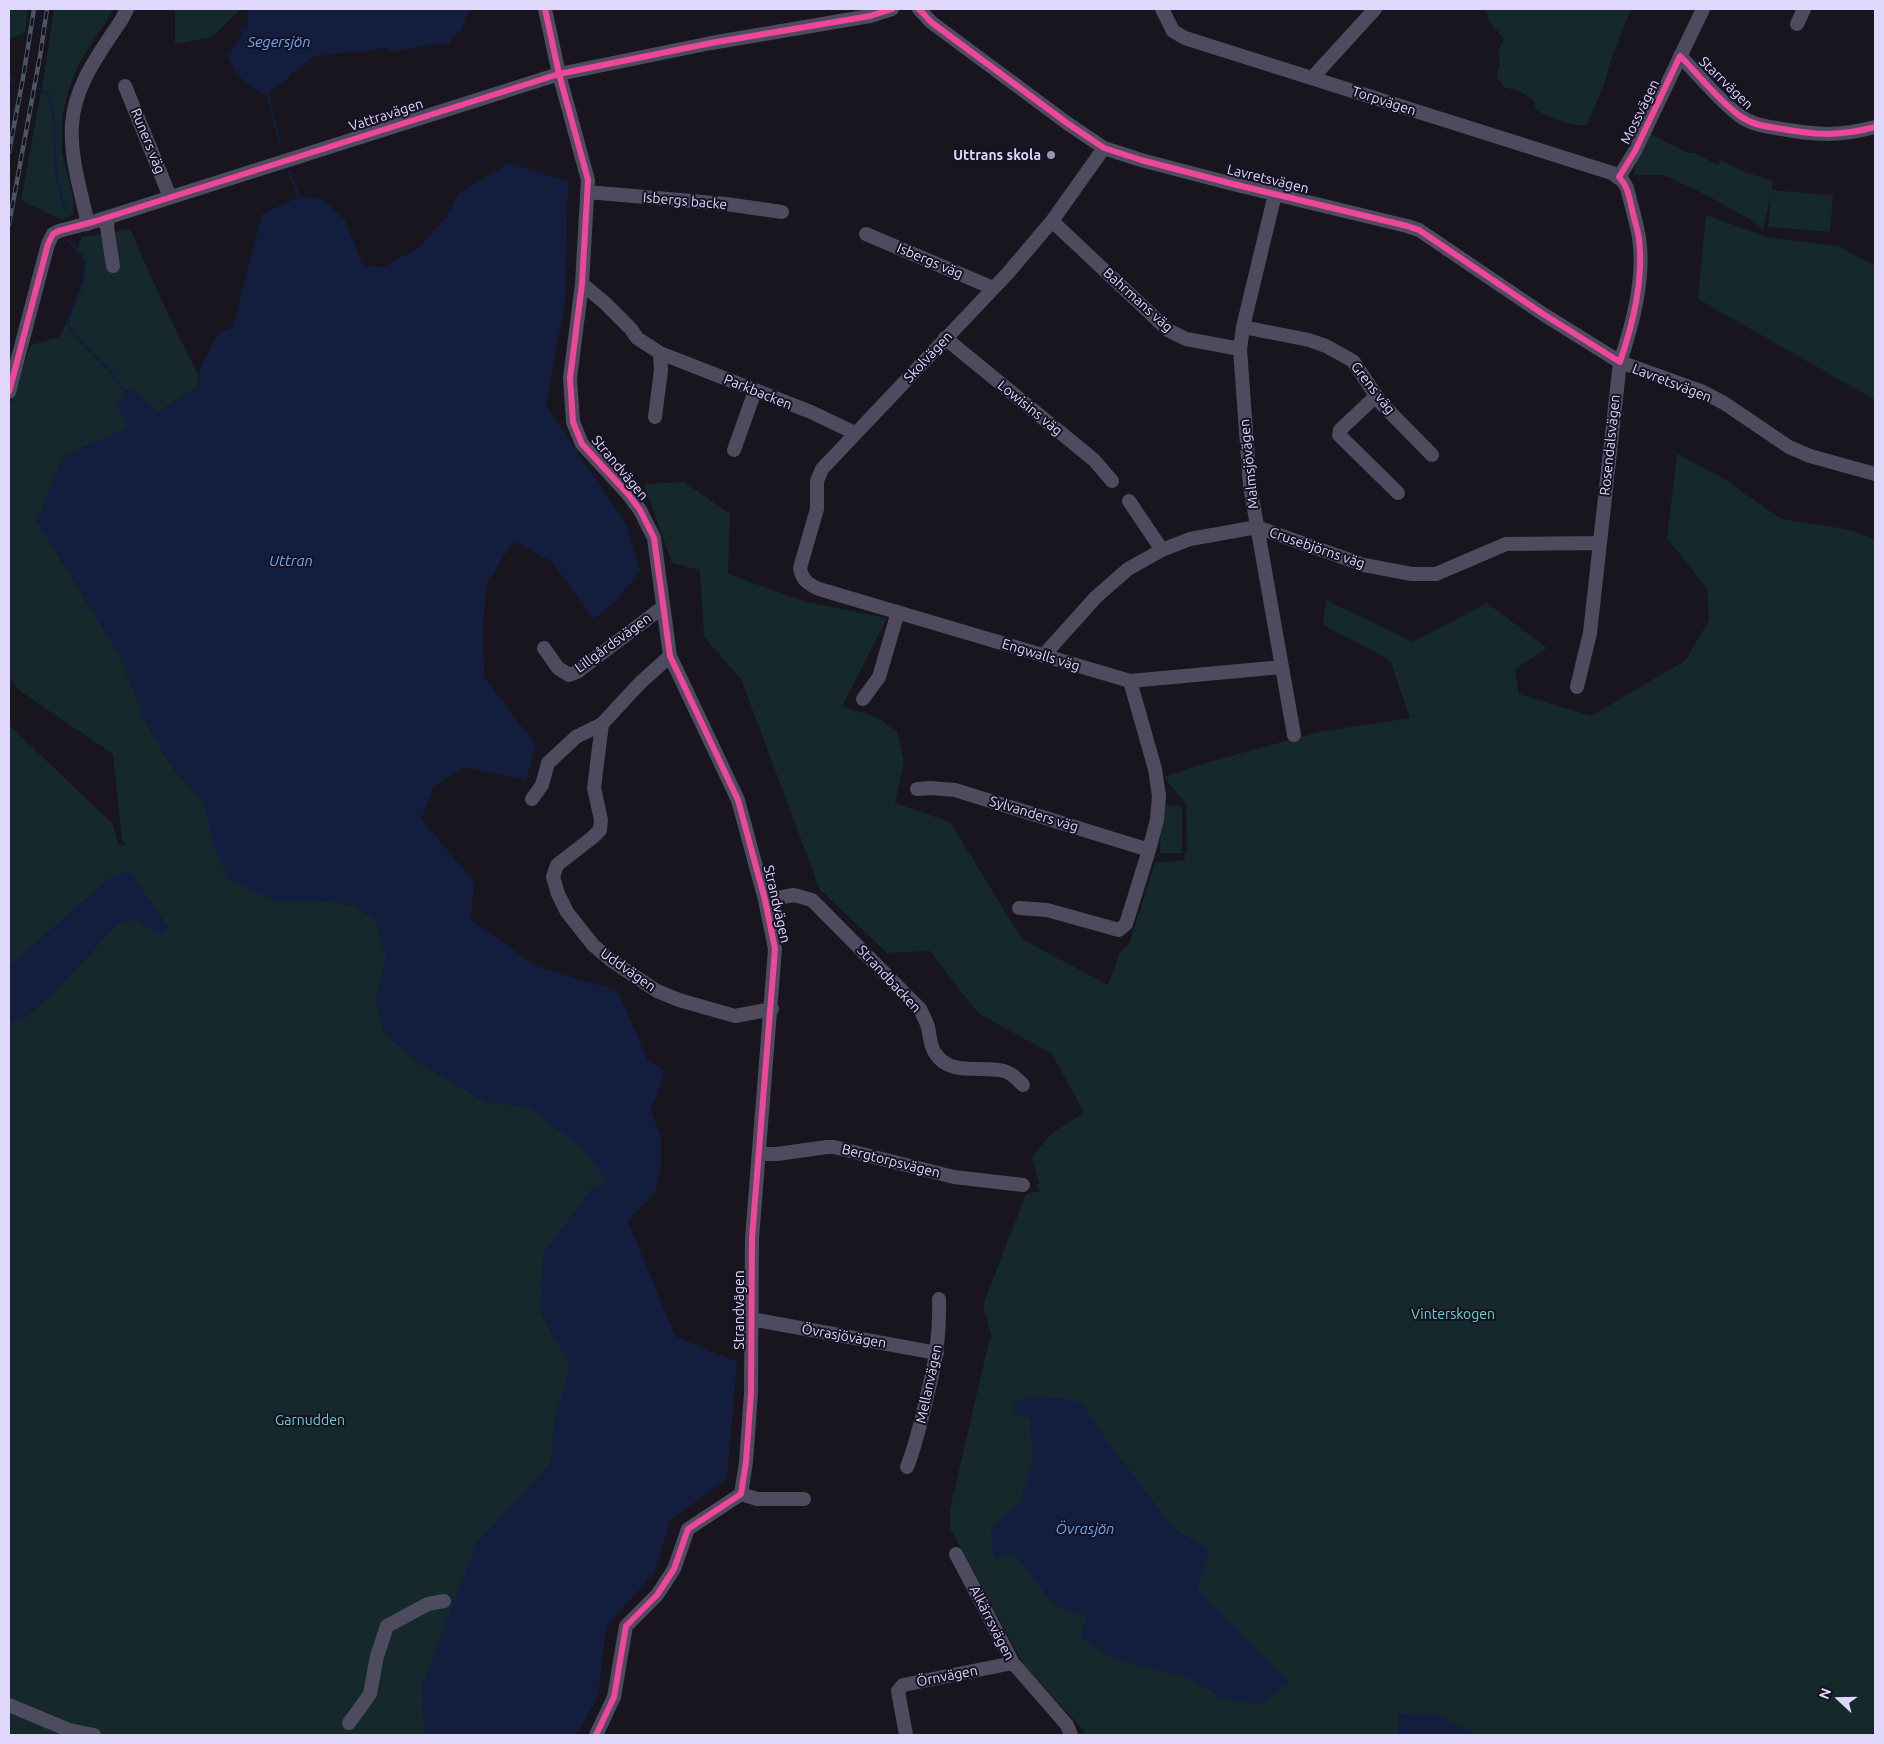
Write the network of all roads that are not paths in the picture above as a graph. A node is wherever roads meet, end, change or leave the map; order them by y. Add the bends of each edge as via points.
1 (127, 9) edge
2 (545, 9) edge
3 (892, 9) edge
4 (919, 9) edge
5 (1162, 9) edge
6 (1375, 9) edge
7 (1703, 9) edge
8 (1804, 9) edge
9 (1796, 24) dead end
10 (1680, 56) junction
11 (559, 74) junction
12 (1312, 78) junction
13 (125, 86) dead end
14 (1875, 127) edge
15 (1104, 148) junction
16 (1619, 177) junction
17 (587, 192) junction
18 (1275, 194) junction
19 (170, 197) junction
20 (782, 212) dead end
21 (1052, 221) junction
22 (111, 223) junction
23 (88, 224) junction
24 (866, 234) dead end
25 (113, 266) dead end
26 (582, 284) junction
27 (993, 288) junction
28 (1243, 327) junction
29 (945, 338) junction
30 (1240, 349) junction
31 (660, 353) junction
32 (1620, 362) junction
33 (755, 391) junction
34 (9, 392) edge
35 (1376, 396) junction
36 (655, 417) dead end
37 (855, 433) junction
38 (734, 450) dead end
39 (1432, 455) dead end
40 (1875, 474) edge
41 (1112, 481) dead end
42 (1398, 493) dead end
43 (1129, 501) dead end
44 (1257, 527) junction
45 (1599, 543) junction
46 (1162, 550) junction
47 (807, 584) joint
48 (663, 607) junction
49 (898, 612) junction
50 (544, 648) dead end
51 (670, 656) junction
52 (1043, 656) junction
53 (1282, 667) junction
54 (1130, 682) junction
55 (1577, 687) dead end
56 (863, 699) dead end
57 (602, 724) junction
58 (1294, 735) dead end
59 (917, 789) dead end
60 (532, 799) dead end
61 (1150, 850) junction
62 (765, 900) junction
63 (1019, 908) dead end
64 (772, 1009) junction
65 (1023, 1085) dead end
66 (759, 1154) junction
67 (1023, 1185) dead end
68 (939, 1299) dead end
69 (751, 1319) junction
70 (937, 1353) junction
71 (907, 1467) dead end
72 (741, 1494) junction
73 (804, 1499) dead end
74 (956, 1554) dead end
75 (444, 1602) dead end
76 (1012, 1663) junction
77 (9, 1705) edge
78 (349, 1723) dead end
79 (94, 1735) edge
80 (596, 1735) edge
81 (906, 1735) edge
82 (1071, 1735) edge

1 - 23 street via 86,76 75,104 72,142
2 - 11 street, Strandvägen
3 - 11 street, Vattravägen via 870,16 711,43
4 - 15 street, Lavretsvägen via 939,28
5 - 12 street, Torpvägen via 1174,31 1185,38
6 - 12 street
7 - 10 street, Mossvägen
8 - 9 street
10 - 14 street, Starrvägen via 1724,102 1752,124 1808,134 1857,132
10 - 16 street, Mossvägen via 1635,151
11 - 17 street, Strandvägen via 583,157
11 - 19 street, Vattravägen
12 - 16 street, Torpvägen
13 - 19 street, Runers väg
15 - 18 street, Lavretsvägen
15 - 21 street, Skolvägen
16 - 32 street, Rosendalsvägen via 1627,188 1639,237 1640,259 1638,291
17 - 20 street, Isbergs backe
17 - 26 street, Strandvägen
18 - 28 street, Malmsjövägen
18 - 32 street, Lavretsvägen via 1419,230
19 - 22 street, Vattravägen
21 - 27 street, Skolvägen
21 - 30 street, Bahrmans väg via 1168,330 1186,339
22 - 23 street, Vattravägen
22 - 25 street
23 - 34 street, Vattravägen via 53,234 48,244
24 - 27 street, Isbergs väg
26 - 31 street, Parkbacken via 605,303 637,338
26 - 48 street, Strandvägen via 570,378 573,422 582,444 640,510 654,538
27 - 29 street, Skolvägen
28 - 30 street, Malmsjövägen
28 - 35 street, Grens väg via 1326,346 1353,361
29 - 37 street, Skolvägen
29 - 41 street, Lowisins väg via 1094,460
30 - 44 street, Malmsjövägen via 1249,477
31 - 33 street, Parkbacken
31 - 36 street
32 - 40 street, Lavretsvägen via 1724,403 1789,447
32 - 45 street, Rosendalsvägen
33 - 37 street, Parkbacken
33 - 38 street
35 - 39 street, Grens väg
35 - 42 street via 1340,430 1339,435
37 - 47 street, Skolvägen via 827,463 817,481 817,509 800,568
43 - 46 street
44 - 45 street, Crusebjörns väg via 1364,565 1412,574 1436,574 1506,544
44 - 46 street, Crusebjörns väg via 1190,539
44 - 53 street, Malmsjövägen
45 - 55 street, Rosendalsvägen via 1590,633
46 - 52 street, Crusebjörns väg via 1124,573 1096,598
47 - 49 street, Engwalls väg
48 - 50 street, Lillgårdsvägen via 578,672 569,674 558,668
48 - 51 street, Strandvägen
49 - 52 street, Engwalls väg
49 - 56 street via 879,678
51 - 57 street
51 - 62 street, Strandvägen via 738,800
52 - 54 street, Engwalls väg
53 - 54 street, Engwalls väg
53 - 58 street, Malmsjövägen
54 - 61 street via 1155,769 1159,796
57 - 60 street via 576,736 548,763 542,785
57 - 64 street, Uddvägen via 594,788 600,830 557,865 553,878 568,912 599,950 657,991 735,1016
59 - 61 street, Sylvanders väg via 955,790
61 - 63 street via 1126,924 1119,930 1046,910
62 - 64 street, Strandvägen via 775,950
62 - 65 street, Strandbacken via 794,896 812,900 920,1009 934,1052 940,1060 965,1069 1004,1071
64 - 66 street, Strandvägen
66 - 67 street, Bergtorpsvägen via 827,1146 954,1177
66 - 69 street, Strandvägen via 752,1238
68 - 70 street, Mellanvägen
69 - 70 street, Övrasjövägen
69 - 72 street, Strandvägen via 750,1393
70 - 71 street, Mellanvägen via 926,1408
72 - 73 street via 757,1499
72 - 80 street via 688,1529 674,1569 657,1596 626,1626 614,1697
74 - 76 street, Alkärrsvägen
75 - 78 street via 428,1604 386,1626 370,1694
76 - 81 street, Örnvägen via 903,1685 898,1691
76 - 82 street, Alkärrsvägen via 1067,1725
77 - 79 street via 69,1730

